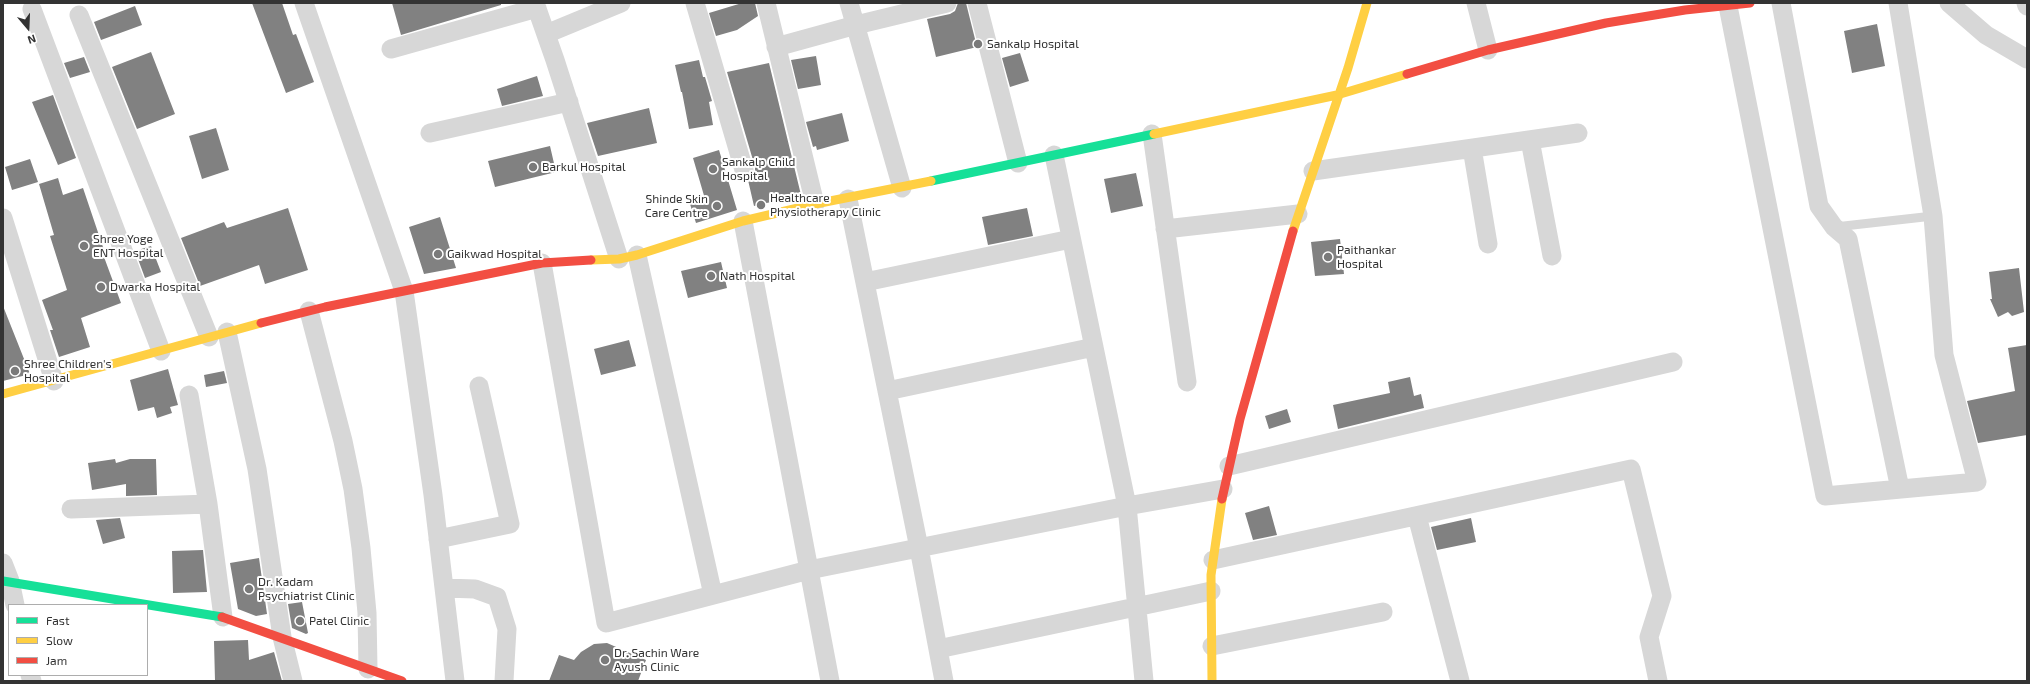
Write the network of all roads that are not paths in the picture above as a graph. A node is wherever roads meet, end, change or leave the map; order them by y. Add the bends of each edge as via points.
1 (304, 3) edge
2 (621, 3) edge
3 (695, 3) edge
4 (766, 3) edge
5 (849, 3) edge
6 (947, 3) edge
7 (977, 3) edge
8 (1367, 3) edge
9 (1476, 3) edge
10 (1750, 3) edge
11 (1781, 3) edge
12 (1898, 3) edge
13 (1949, 3) edge
14 (536, 6) edge
15 (1728, 6) junction
16 (32, 9) dead end
17 (79, 15) dead end
18 (856, 25) junction
19 (546, 34) junction
20 (776, 47) junction
21 (391, 49) dead end
22 (1488, 50) junction
23 (2027, 59) edge
24 (1337, 95) junction
25 (569, 102) junction
26 (430, 133) dead end
27 (1152, 134) junction
28 (1578, 134) dead end
29 (1530, 140) junction
30 (1472, 148) junction
31 (1054, 155) junction
32 (1018, 163) junction
33 (744, 170) dead end
34 (1312, 171) junction
35 (902, 188) junction
36 (848, 199) junction
37 (815, 204) junction
38 (1298, 214) junction
39 (1933, 216) junction
40 (3, 218) edge
41 (743, 221) junction
42 (1834, 227) junction
43 (1165, 229) junction
44 (1071, 239) junction
45 (1488, 244) dead end
46 (1552, 256) dead end
47 (628, 257) junction
48 (542, 263) junction
49 (865, 282) junction
50 (404, 291) junction
51 (309, 311) junction
52 (218, 335) junction
53 (1094, 347) junction
54 (161, 351) junction
55 (1673, 362) dead end
56 (54, 381) junction
57 (1187, 382) dead end
58 (479, 386) dead end
59 (887, 391) junction
60 (3, 394) edge
61 (189, 395) dead end
62 (1229, 466) junction
63 (1223, 489) junction
64 (1900, 489) junction
65 (208, 504) junction
66 (1127, 506) junction
67 (71, 509) dead end
68 (1417, 516) junction
69 (438, 539) junction
70 (919, 548) junction
71 (1213, 560) junction
72 (3, 563) edge
73 (809, 570) junction
74 (6, 581) edge
75 (444, 588) junction
76 (1211, 591) junction
77 (714, 595) junction
78 (15, 604) edge
79 (145, 604) edge
80 (148, 605) edge
81 (1137, 607) junction
82 (1383, 612) dead end
83 (223, 617) junction
84 (282, 637) junction
85 (1212, 646) junction
86 (938, 648) junction
87 (376, 674) edge
88 (293, 681) edge
89 (402, 681) edge
90 (455, 681) edge
91 (504, 681) edge
92 (830, 681) edge
93 (944, 681) edge
94 (1144, 681) edge
95 (1212, 681) edge
96 (1460, 681) edge
97 (1658, 681) edge

1 - 50 street
2 - 19 street
3 - 33 street
4 - 20 street
5 - 18 street
6 - 18 street
7 - 32 street
8 - 24 street via 1348,68
9 - 22 street
10 - 15 street
11 - 42 street via 1819,206
12 - 39 street
13 - 23 street via 1986,35
14 - 19 street
14 - 21 street
15 - 22 street via 1606,23
15 - 64 street via 1825,496
16 - 54 street
17 - 52 street
18 - 20 street
18 - 35 street
19 - 25 street
20 - 37 street
22 - 24 street
24 - 27 street
24 - 34 street
25 - 26 street
25 - 47 street
27 - 31 street
27 - 43 street
28 - 29 street
29 - 30 street
29 - 46 street
30 - 34 street
30 - 45 street
31 - 32 street
31 - 44 street
32 - 35 street
34 - 38 street
35 - 36 street
36 - 37 street
36 - 49 street
37 - 41 street
38 - 43 street
38 - 62 street
39 - 42 lane
39 - 64 street via 1944,354 1977,482
40 - 56 street
41 - 47 street
41 - 73 street
42 - 64 street via 1848,239
43 - 57 street
44 - 49 street
44 - 53 street
47 - 48 street
47 - 77 street
48 - 50 street
48 - 77 street via 606,623
49 - 59 street
50 - 51 street
50 - 69 street
51 - 52 street
51 - 87 street via 353,488
52 - 54 street
52 - 84 street via 257,469
53 - 59 street
53 - 66 street
54 - 56 street
55 - 62 street
56 - 60 street
58 - 69 street via 510,524
59 - 70 street
61 - 65 street
62 - 63 street
63 - 66 street
63 - 71 street
65 - 67 street
65 - 83 street
66 - 70 street
66 - 81 street
68 - 71 street
68 - 96 street
68 - 97 street via 1631,470 1662,596 1650,637
69 - 75 street
70 - 73 street
70 - 86 street
71 - 76 street
72 - 74 street
73 - 77 street
73 - 92 street
74 - 78 street
74 - 79 street
75 - 90 street
75 - 91 street via 475,589 497,597 507,629
76 - 81 street
76 - 85 street
80 - 83 street
81 - 86 street
81 - 94 street
82 - 85 street
83 - 84 street
84 - 87 street
84 - 88 street
85 - 95 street
86 - 93 street
87 - 89 street

